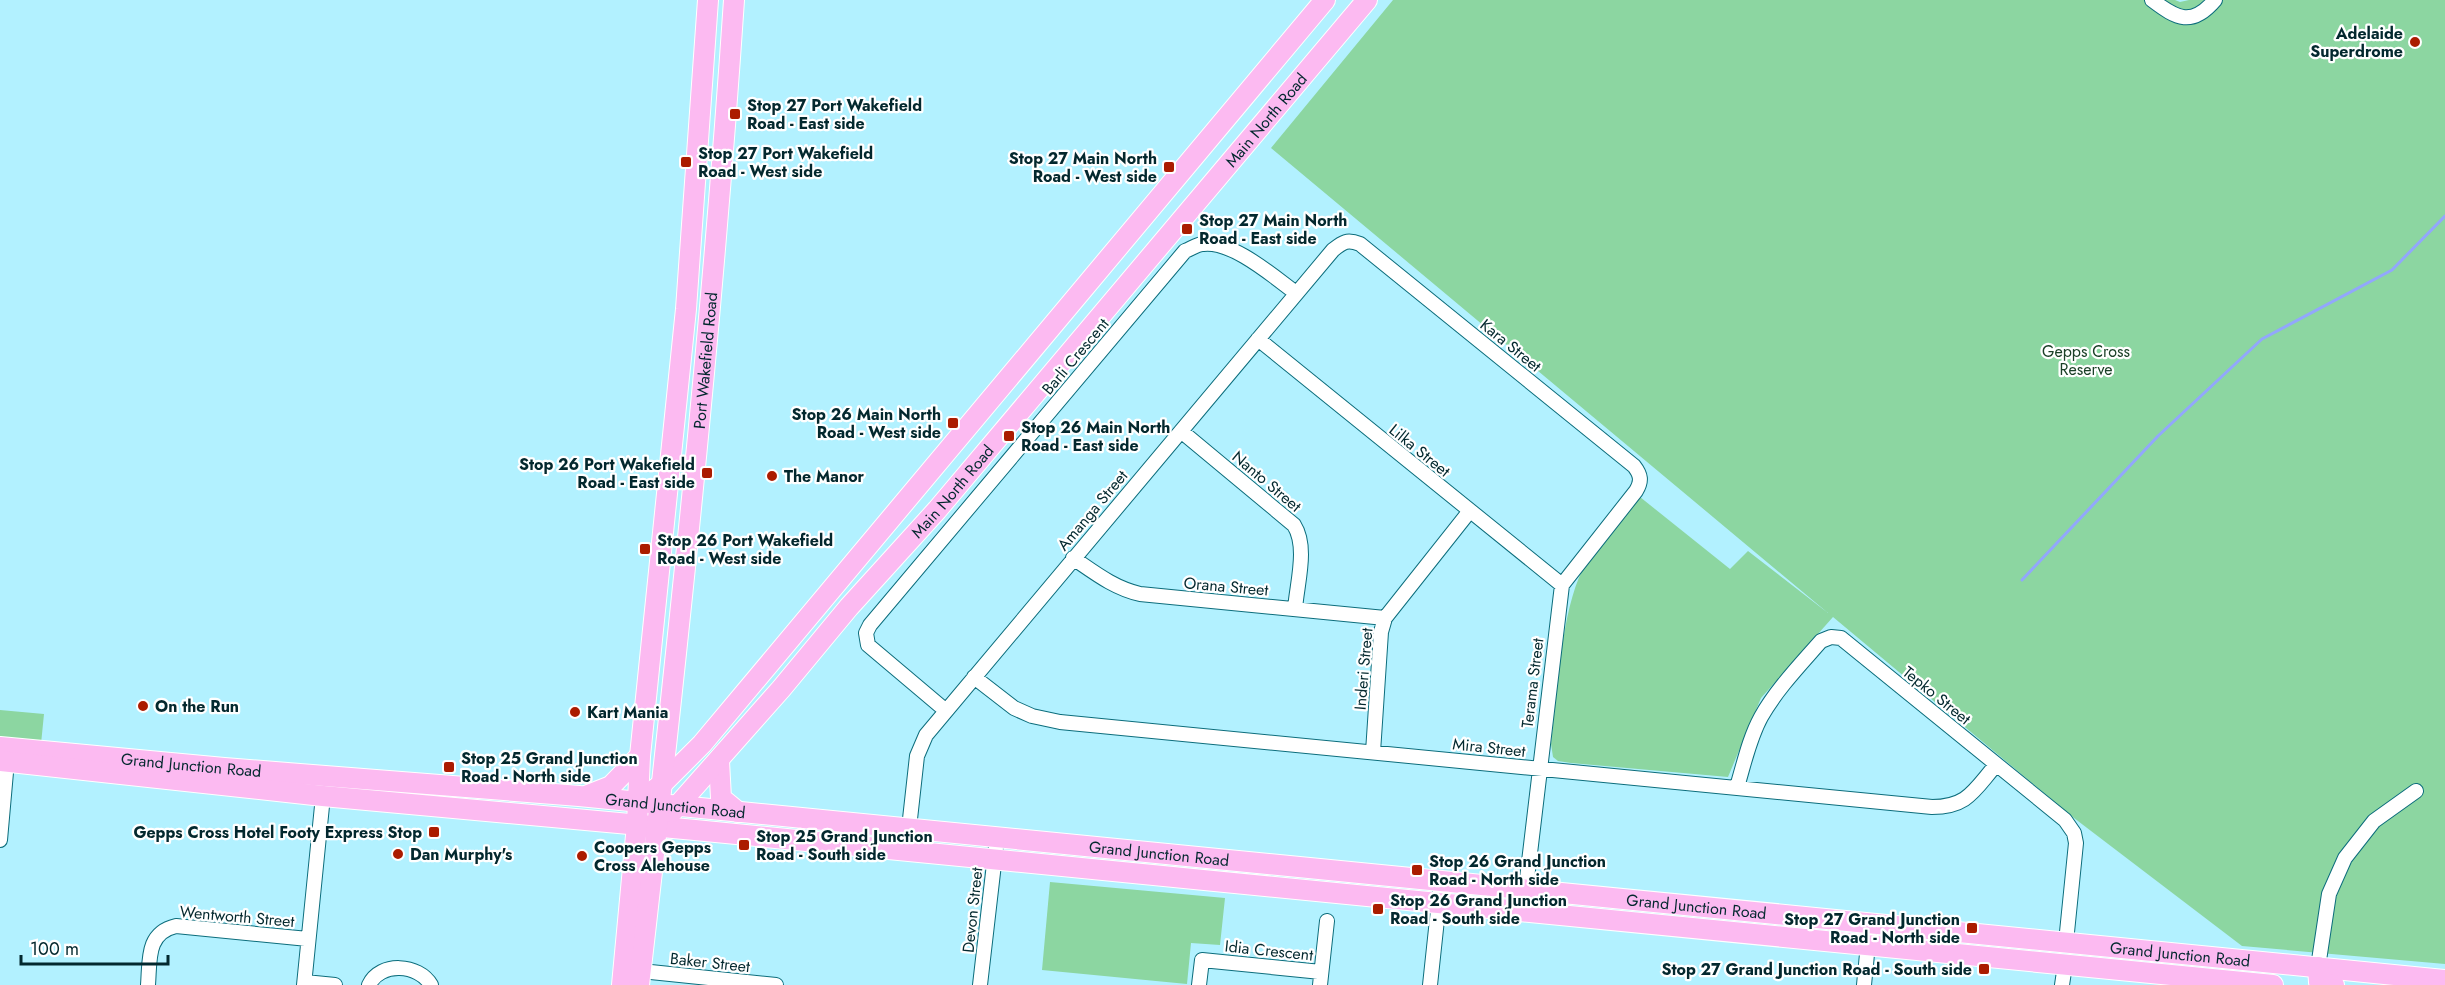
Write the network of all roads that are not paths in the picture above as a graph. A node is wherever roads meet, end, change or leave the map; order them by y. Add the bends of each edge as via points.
1 (708, 0) edge
2 (734, 0) edge
3 (1325, 0) edge
4 (1366, 0) edge
5 (2152, 0) edge
6 (2215, 0) edge
7 (697, 162) junction
8 (723, 166) junction
9 (1350, 240) joint
10 (1296, 293) junction
11 (1258, 339) junction
12 (1181, 431) junction
13 (1469, 512) junction
14 (664, 530) junction
15 (690, 533) junction
16 (1073, 558) junction
17 (1562, 585) junction
18 (830, 591) junction
19 (849, 607) junction
20 (1295, 609) junction
21 (1385, 618) junction
22 (974, 677) junction
23 (945, 710) junction
24 (668, 729) junction
25 (702, 744) junction
26 (1373, 752) junction
27 (4, 754) edge
28 (640, 756) junction
29 (719, 761) junction
30 (1996, 765) junction
31 (1539, 768) junction
32 (325, 776) junction
33 (662, 784) junction
34 (1737, 787) junction
35 (2416, 791) dead end
36 (323, 796) junction
37 (579, 796) junction
38 (638, 802) junction
39 (669, 805) junction
40 (738, 812) junction
41 (637, 825) junction
42 (657, 827) junction
43 (909, 828) junction
44 (997, 838) junction
45 (0, 840) edge
46 (891, 850) junction
47 (924, 854) junction
48 (993, 861) junction
49 (1441, 882) junction
50 (1525, 890) junction
51 (1438, 904) junction
52 (1522, 912) junction
53 (1327, 921) dead end
54 (1870, 923) junction
55 (308, 939) junction
56 (2066, 942) junction
57 (1868, 945) junction
58 (2065, 965) junction
59 (2318, 967) junction
60 (640, 978) edge
61 (1321, 979) edge
62 (2445, 980) edge
63 (304, 983) edge
64 (148, 985) edge
65 (335, 985) edge
66 (369, 985) edge
67 (431, 985) edge
68 (622, 985) edge
69 (776, 985) edge
70 (980, 985) edge
71 (1199, 985) edge
72 (1430, 985) edge
73 (1864, 985) edge
74 (2062, 985) edge
75 (2273, 985) edge
76 (2334, 985) edge

1 - 7 highway, Port Wakefield Road
2 - 8 highway, Port Wakefield Road
3 - 18 highway, Main North Road
4 - 19 highway, Main North Road via 945,502
5 - 6 street via 2172,15 2192,18 2206,11
7 - 8 highway
7 - 14 highway, Port Wakefield Road
8 - 15 highway, Port Wakefield Road
9 - 10 street, Amanga Street via 1333,250
9 - 17 street, Kara Street via 1360,244 1641,474 1641,484
10 - 11 street, Amanga Street
10 - 23 street, Barli Crescent via 1224,246 1203,244 1185,251 870,625 866,633 868,645
11 - 12 street, Amanga Street
11 - 13 street, Lilka Street
12 - 16 street, Amanga Street
12 - 20 street, Nanto Street via 1300,534
13 - 17 street, Lilka Street
13 - 21 street, Inderi Street
14 - 15 highway
14 - 28 highway, Port Wakefield Road
15 - 24 highway, Port Wakefield Road
16 - 20 street, Orana Street via 1124,591
16 - 22 street, Amanga Street
17 - 31 street, Terama Street
18 - 19 highway
18 - 25 highway, Main North Road
19 - 29 highway, Main North Road
20 - 21 street, Orana Street
21 - 26 street, Inderi Street
22 - 23 street, Amanga Street
22 - 26 street, Mira Street via 1014,708 1060,722
23 - 43 street, Amanga Street via 926,735 917,756
24 - 25 highway via 678,740
24 - 33 highway, Port Wakefield Road
25 - 33 highway, Main North Road
26 - 31 street, Mira Street
27 - 32 highway, Grand Junction Road
27 - 36 highway, Grand Junction Road
27 - 45 street
28 - 37 highway via 611,786
28 - 38 highway, Port Wakefield Road
29 - 39 highway, Main North Road
29 - 40 highway via 720,798
30 - 34 street, Mira Street via 1965,800 1949,807
30 - 34 street, Tepko Street via 1840,638 1831,637 1821,641 1769,704 1749,746
30 - 56 street, Tepko Street via 2074,832 2076,855
31 - 34 street, Mira Street
31 - 50 street, Terama Street
32 - 36 highway
32 - 37 highway, Grand Junction Road
33 - 38 highway, Main North Road
33 - 39 highway, Port Wakefield Road
35 - 59 street via 2374,821 2345,858 2329,894
36 - 41 highway, Grand Junction Road
36 - 55 street
37 - 38 highway, Grand Junction Road
38 - 39 highway, Grand Junction Road
38 - 41 highway, Port Wakefield Road
39 - 40 highway, Grand Junction Road
39 - 42 highway, Main North Road
40 - 43 highway, Grand Junction Road
41 - 42 highway, Grand Junction Road
41 - 68 highway
42 - 46 highway, Grand Junction Road
42 - 60 highway
43 - 44 highway, Grand Junction Road
43 - 46 highway
43 - 47 highway
44 - 48 street, Devon Street
44 - 49 highway, Grand Junction Road
46 - 47 highway, Grand Junction Road
47 - 48 highway, Grand Junction Road
48 - 51 highway, Grand Junction Road
48 - 70 street, Devon Street
49 - 50 highway, Grand Junction Road
49 - 51 street
50 - 52 street, Terama Street
50 - 54 highway, Grand Junction Road
51 - 52 highway, Grand Junction Road
51 - 72 street
52 - 57 highway, Grand Junction Road
53 - 61 street
54 - 56 highway, Grand Junction Road
54 - 57 street
55 - 63 street
55 - 64 street, Wentworth Street via 164,928 152,942
56 - 59 highway, Grand Junction Road
57 - 58 highway, Grand Junction Road
57 - 73 street
58 - 74 street
58 - 75 highway, Grand Junction Road
59 - 62 highway, Grand Junction Road
59 - 76 highway via 2319,982
60 - 69 street, Baker Street
61 - 71 street, Idia Crescent via 1202,960
63 - 65 street
66 - 67 street via 380,972 392,969 418,972

